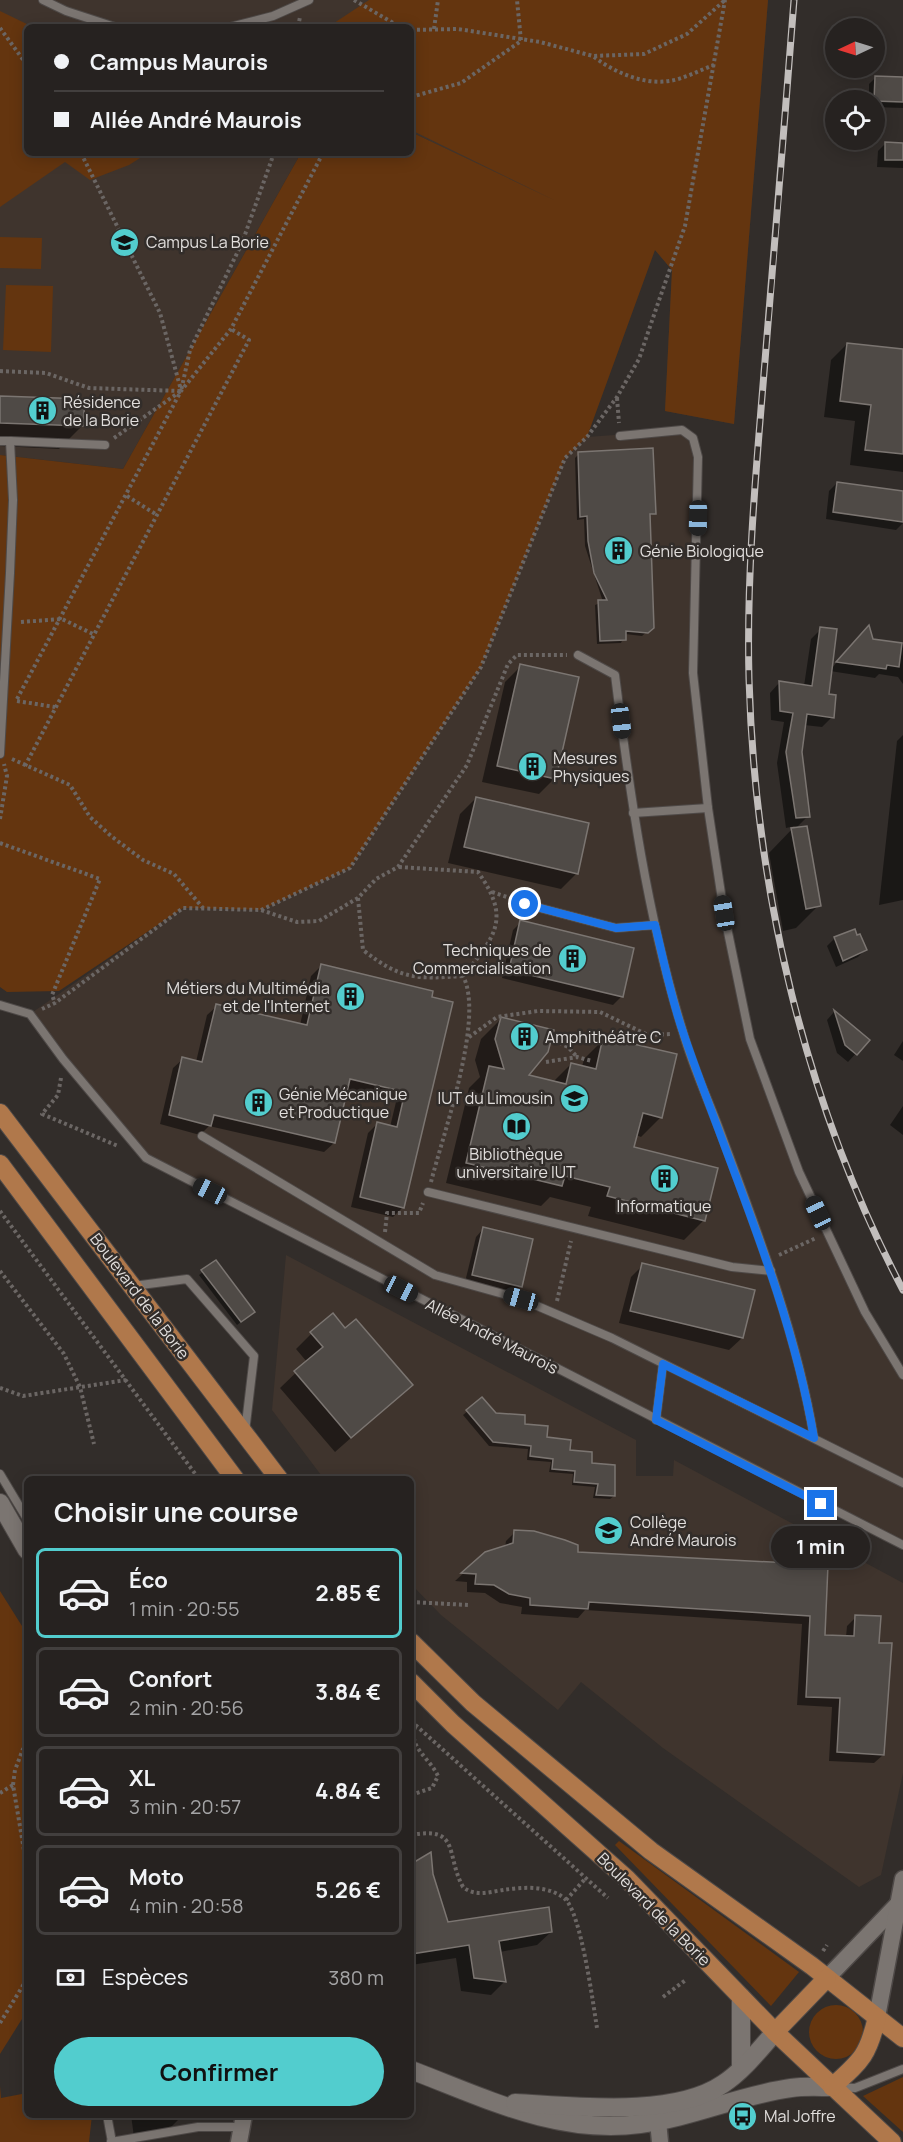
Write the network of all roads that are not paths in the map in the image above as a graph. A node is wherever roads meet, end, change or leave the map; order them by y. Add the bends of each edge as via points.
1 (43, 0) edge
2 (309, 0) edge
3 (106, 24) edge
4 (242, 24) edge
5 (620, 436) road end
6 (0, 441) edge
7 (10, 441) junction
8 (105, 445) road end
9 (0, 573) edge
10 (10, 573) junction
11 (578, 655) road end
12 (0, 753) edge
13 (708, 808) junction
14 (633, 813) junction
15 (525, 904) road end
16 (655, 925) junction
17 (0, 1005) edge
18 (0, 1113) edge
19 (202, 1136) dead end
20 (0, 1164) edge
21 (428, 1192) road end
22 (771, 1271) junction
23 (133, 1286) junction
24 (663, 1364) junction
25 (903, 1375) edge
26 (656, 1420) junction
27 (244, 1432) junction
28 (814, 1438) junction
29 (0, 1474) edge
30 (233, 1476) edge
31 (277, 1476) edge
32 (903, 1483) edge
33 (0, 1503) edge
34 (24, 1514) edge
35 (24, 1545) edge
36 (903, 1545) edge
37 (414, 1645) edge
38 (414, 1685) edge
39 (903, 1879) edge
40 (898, 1903) junction
41 (827, 1978) junction
42 (741, 1997) junction
43 (877, 2017) junction
44 (775, 2032) junction
45 (903, 2038) edge
46 (741, 2068) junction
47 (903, 2069) edge
48 (414, 2071) edge
49 (832, 2087) junction
50 (662, 2110) junction
51 (107, 2118) edge
52 (242, 2128) edge
53 (111, 2142) edge
54 (660, 2142) edge
55 (892, 2142) edge

1 - 3 lane
2 - 4 lane
5 - 13 lane via 682,430 693,438 698,457 693,674
6 - 7 lane
7 - 8 lane
7 - 10 lane
9 - 10 lane
10 - 12 lane
11 - 14 lane via 615,675
13 - 14 lane
13 - 25 lane via 724,913 750,1039 799,1172 865,1311
14 - 16 lane
15 - 16 lane via 616,928
16 - 22 lane via 683,1033
17 - 26 lane, Allée André Maurois via 30,1014 146,1158
18 - 23 main road, Boulevard de la Borie
19 - 24 lane, Allée André Maurois via 435,1275 521,1299
20 - 30 main road, Boulevard de la Borie
21 - 22 lane via 732,1268
22 - 28 lane via 803,1379
23 - 27 main road, Boulevard de la Borie
23 - 27 lane via 187,1280 254,1356
24 - 26 lane
24 - 28 lane, Allée André Maurois
26 - 36 lane, Allée André Maurois
27 - 31 main road, Boulevard de la Borie
28 - 32 lane, Allée André Maurois
29 - 34 lane
33 - 35 street
37 - 41 main road via 473,1703 651,1851
38 - 42 main road, Boulevard de la Borie via 627,1879
39 - 40 street
40 - 41 street
40 - 43 street
41 - 43 main road
41 - 44 main road
42 - 44 main road, Boulevard de la Borie
42 - 46 street
43 - 45 main road
43 - 49 main road via 864,2057
44 - 46 street
44 - 49 main road, Boulevard de la Borie
46 - 50 street via 701,2096
47 - 49 lane via 855,2088
48 - 50 street via 521,2113 567,2124 621,2125
49 - 50 street via 792,2088
49 - 55 main road, Boulevard de la Borie
50 - 54 street
51 - 53 lane
52 - 53 lane via 198,2127

